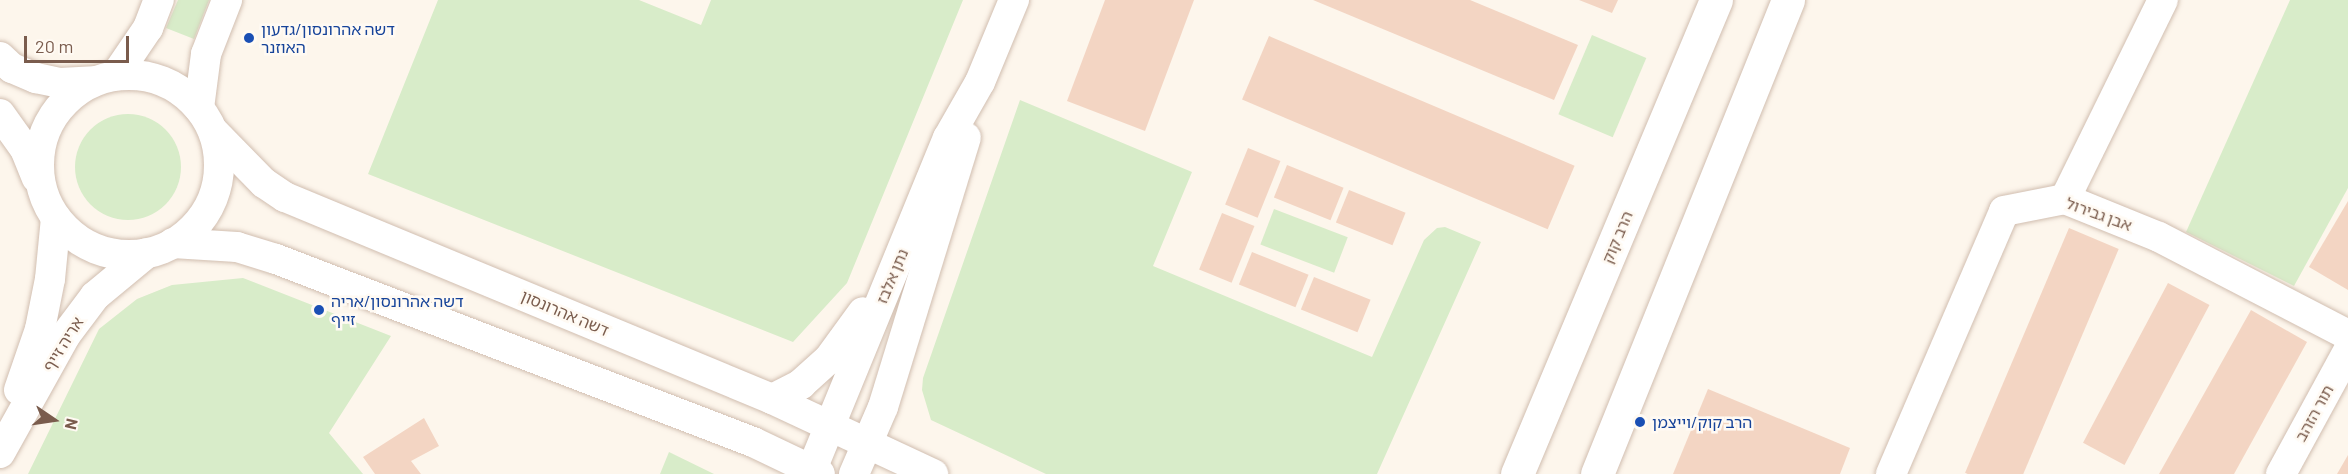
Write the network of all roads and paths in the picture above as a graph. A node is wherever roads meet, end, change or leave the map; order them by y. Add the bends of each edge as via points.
1 (159, 0) edge
2 (227, 0) edge
3 (1014, 0) edge
4 (1716, 0) edge
5 (1788, 0) edge
6 (2163, 0) edge
7 (0, 57) edge
8 (105, 78) junction
9 (980, 82) junction
10 (0, 114) edge
11 (206, 120) junction
12 (42, 190) junction
13 (2065, 199) junction
14 (56, 218) junction
15 (160, 248) junction
16 (901, 255) junction
17 (2348, 335) edge
18 (2348, 351) edge
19 (1561, 366) junction
20 (772, 399) junction
21 (829, 426) junction
22 (0, 443) edge
23 (867, 444) junction
24 (0, 453) edge
25 (814, 473) edge
26 (854, 474) edge
27 (933, 474) edge
28 (1501, 474) edge
29 (1517, 474) edge
30 (1597, 474) edge
31 (1891, 474) edge
32 (2281, 474) edge

1 - 8 street via 148,28
2 - 11 street via 206,54
3 - 9 street, נתן אלבז
4 - 19 main road, הרב קוק
5 - 30 main road
6 - 13 street
7 - 8 street via 12,68 60,83
8 - 11 street via 162,81 183,92
8 - 12 street via 59,108 48,126 40,147
9 - 16 street, נתן אלבז via 948,138
9 - 23 street, נתן אלבז via 960,162 883,407
10 - 12 street via 25,149
11 - 15 street via 218,156 214,190 194,228
11 - 20 street, דשה אהרונסון via 264,183 285,197
12 - 14 street
13 - 17 street, אבן גבירול via 2159,237
13 - 31 street, אבן גבירול via 2004,211
14 - 15 street via 81,241 101,251 124,255
14 - 22 street, אריה זייף via 40,329
15 - 24 street, אריה זייף via 95,296
15 - 25 street via 237,247 276,259 753,442
16 - 20 street via 828,360 801,384
16 - 21 street, נתן אלבז
18 - 32 street, תור הזהב
19 - 28 main road
19 - 29 main road, הרב קוק
20 - 21 street, דשה אהרונסון
21 - 23 street, דשה אהרונסון
21 - 25 street, נתן אלבז
23 - 26 street, נתן אלבז
23 - 27 street, דשה אהרונסון

